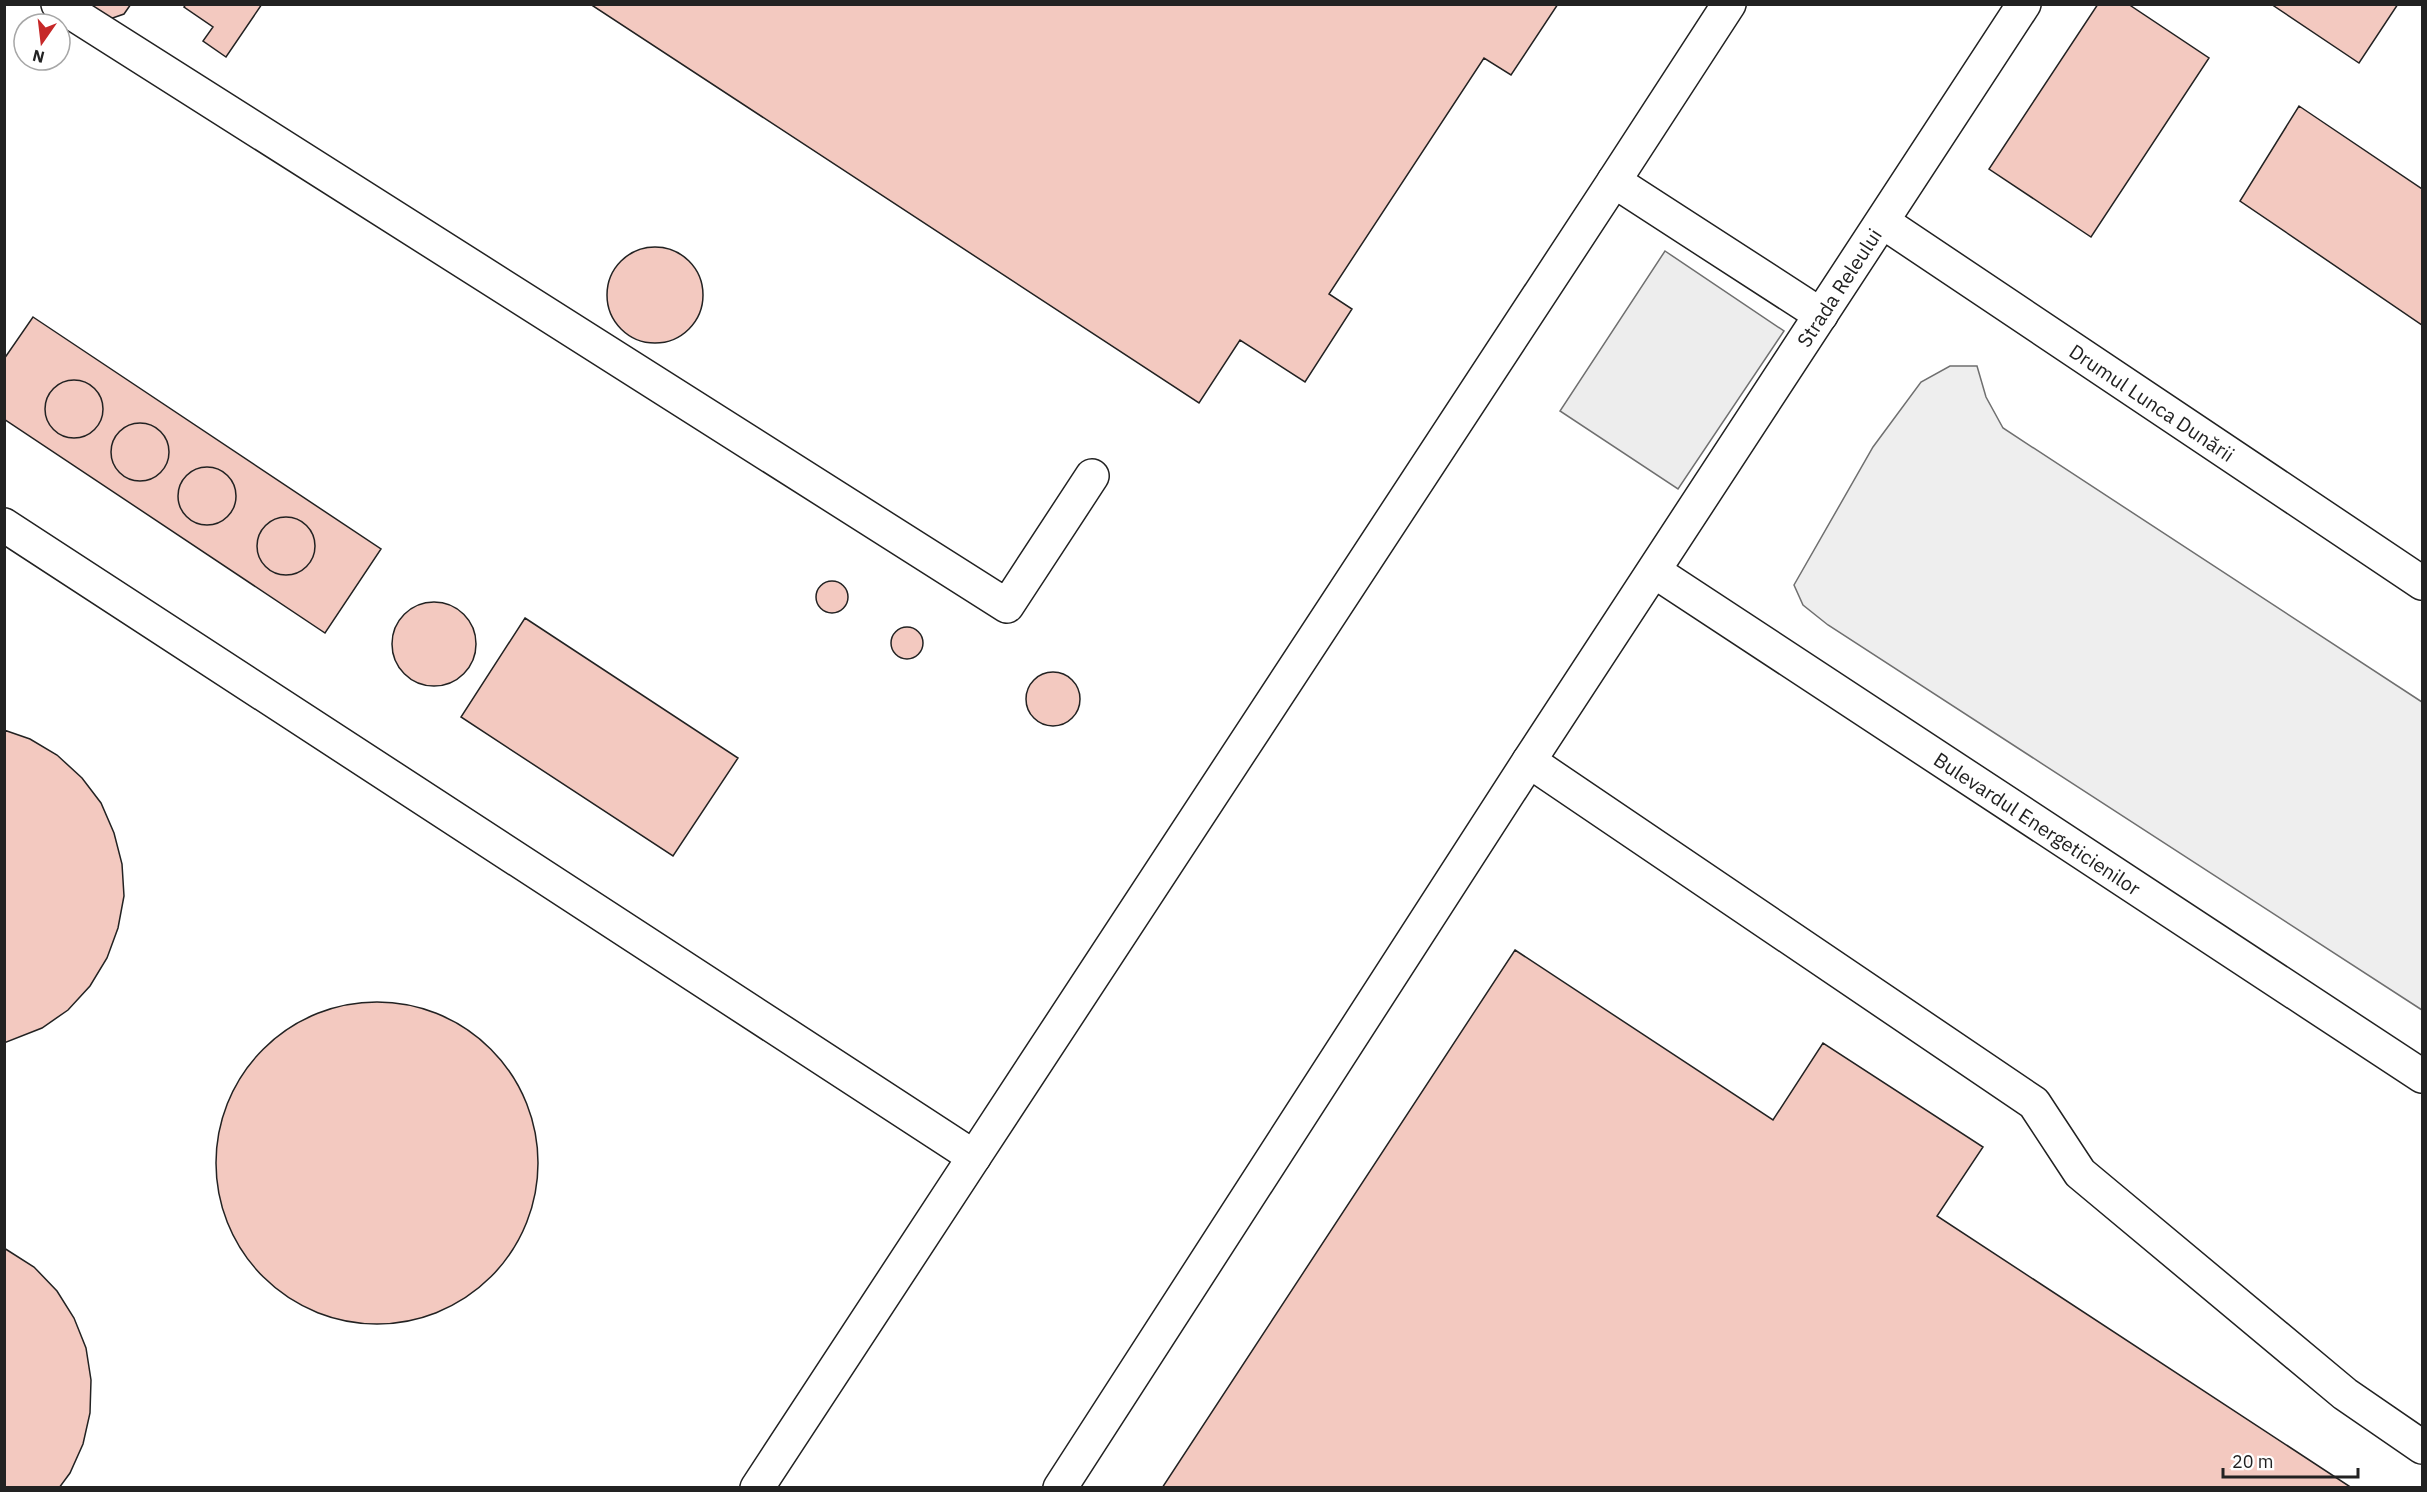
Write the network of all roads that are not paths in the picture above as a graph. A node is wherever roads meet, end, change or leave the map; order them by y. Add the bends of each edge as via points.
1 (58, 4) edge
2 (1729, 4) edge
3 (2024, 4) edge
4 (1614, 181) junction
5 (1883, 222) junction
6 (1821, 315) junction
7 (1092, 476) dead end
8 (4, 525) edge
9 (1654, 571) junction
10 (2422, 583) edge
11 (1529, 761) junction
12 (2422, 1076) edge
13 (974, 1157) junction
14 (2422, 1447) edge
15 (757, 1488) edge
16 (1060, 1488) edge

1 - 7 street via 1007,606
2 - 4 street
3 - 5 street, Strada Releului
4 - 6 street
4 - 13 street
5 - 6 street, Strada Releului
5 - 10 street, Drumul Lunca Dunării
6 - 9 street, Strada Releului
8 - 13 street
9 - 11 street, Strada Releului
9 - 12 street, Bulevardul Energeticienilor
11 - 14 street via 2034,1103 2080,1173 2344,1394
11 - 16 street, Strada Releului
13 - 15 street

